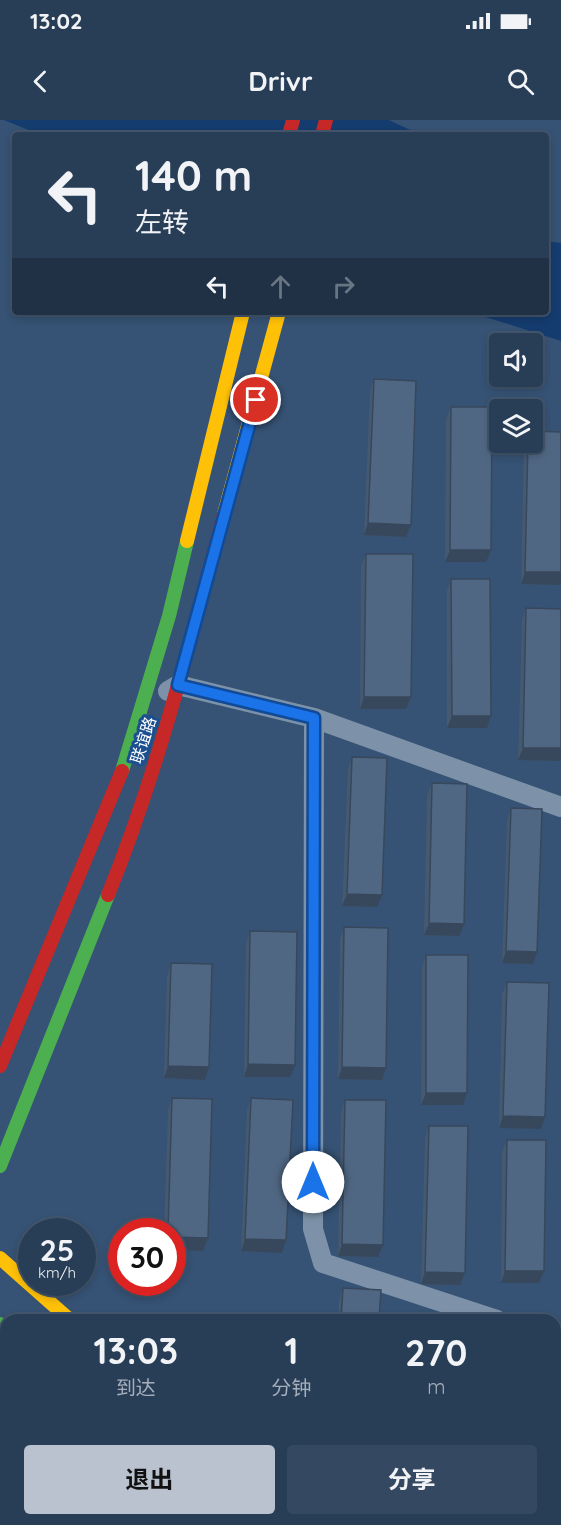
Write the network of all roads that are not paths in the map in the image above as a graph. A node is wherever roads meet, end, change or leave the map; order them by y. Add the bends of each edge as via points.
1 (242, 315) edge
2 (278, 315) edge
3 (178, 685) junction
4 (141, 707) junction
5 (314, 718) junction
6 (561, 807) edge
7 (0, 1066) edge
8 (0, 1166) edge
9 (0, 1258) edge
10 (63, 1314) edge
11 (479, 1314) edge

1 - 4 street, 联谊路 via 169,616
2 - 3 street, 联谊路
3 - 4 street
3 - 5 street
3 - 8 street, 联谊路 via 122,861
4 - 7 street, 联谊路 via 120,777
5 - 6 street
5 - 11 street via 313,1229 323,1263
9 - 10 street

